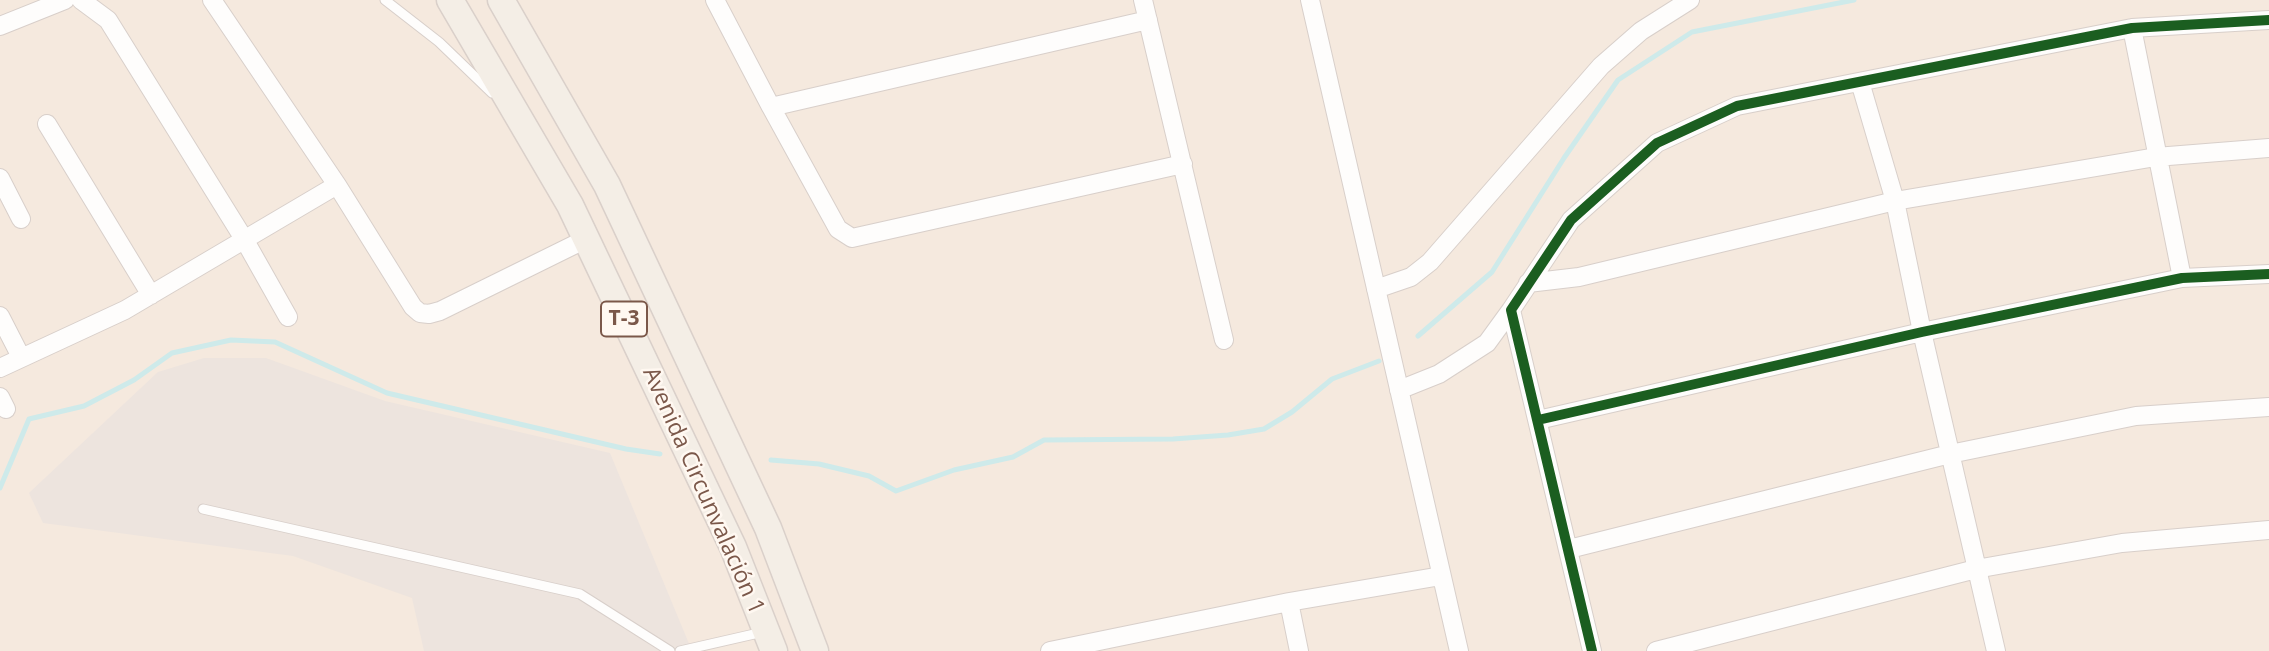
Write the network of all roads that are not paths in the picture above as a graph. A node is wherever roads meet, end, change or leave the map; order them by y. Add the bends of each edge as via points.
1 (65, 0) edge
2 (81, 0) edge
3 (212, 0) edge
4 (385, 0) edge
5 (450, 0) edge
6 (501, 0) edge
7 (715, 0) edge
8 (1143, 0) edge
9 (1310, 0) edge
10 (1690, 0) edge
11 (1148, 20) junction
12 (2269, 20) edge
13 (0, 26) edge
14 (2132, 28) junction
15 (1860, 82) junction
16 (771, 107) junction
17 (520, 119) junction
18 (47, 124) dead end
19 (2269, 148) edge
20 (2156, 158) junction
21 (1183, 164) junction
22 (0, 178) edge
23 (337, 185) junction
24 (1895, 201) junction
25 (21, 219) dead end
26 (243, 239) junction
27 (586, 239) junction
28 (2269, 274) edge
29 (2182, 278) junction
30 (1528, 283) junction
31 (1376, 289) junction
32 (151, 295) junction
33 (1511, 310) junction
34 (0, 316) edge
35 (288, 317) dead end
36 (1922, 332) junction
37 (1224, 340) dead end
38 (21, 357) junction
39 (0, 368) edge
40 (1399, 390) junction
41 (2269, 407) edge
42 (1538, 420) junction
43 (1950, 454) junction
44 (202, 509) dead end
45 (2269, 530) edge
46 (1569, 549) junction
47 (1976, 569) junction
48 (1441, 576) junction
49 (1289, 602) junction
50 (770, 641) edge
51 (709, 648) edge
52 (670, 651) edge
53 (680, 651) edge
54 (815, 651) edge
55 (1050, 651) edge
56 (1299, 651) edge
57 (1459, 651) edge
58 (1592, 651) edge
59 (1656, 651) edge
60 (1996, 651) edge

1 - 13 street
2 - 26 street via 108,20
3 - 23 street
4 - 17 lane via 439,42
5 - 17 main road, Avenida Circunvalación 1 / T-3
6 - 54 main road, Avenida Circunvalación 1 / T-3 via 607,185 768,528
7 - 16 street
8 - 11 street
9 - 31 street
10 - 31 street via 1641,31 1601,66 1430,262 1411,277
11 - 16 street
11 - 21 street
12 - 14 street
14 - 15 street
14 - 20 street
15 - 24 street
15 - 30 street via 1737,106 1657,143 1571,220
16 - 21 street via 833,222 852,238
17 - 27 main road, Avenida Circunvalación 1 / T-3
18 - 32 street
19 - 20 street
20 - 24 street
20 - 29 street
21 - 37 street
22 - 25 street
23 - 26 street
23 - 27 street via 420,313 440,311
24 - 30 street via 1579,277
24 - 36 street
26 - 32 street
26 - 35 street
27 - 50 main road, Avenida Circunvalación 1 / T-3 via 733,547
28 - 29 street
29 - 36 street
30 - 33 street
31 - 40 street
32 - 38 street
33 - 40 street via 1487,343 1439,374
33 - 42 street
34 - 38 street
36 - 42 street
36 - 43 street
38 - 39 street
40 - 48 street
41 - 43 street via 2136,416
42 - 46 street
43 - 46 street
43 - 47 street
44 - 52 lane via 580,594
45 - 47 street via 2122,543
46 - 58 street
47 - 59 street
47 - 60 street
48 - 49 street
48 - 57 street
49 - 55 street
49 - 56 street
50 - 51 lane
51 - 53 lane

